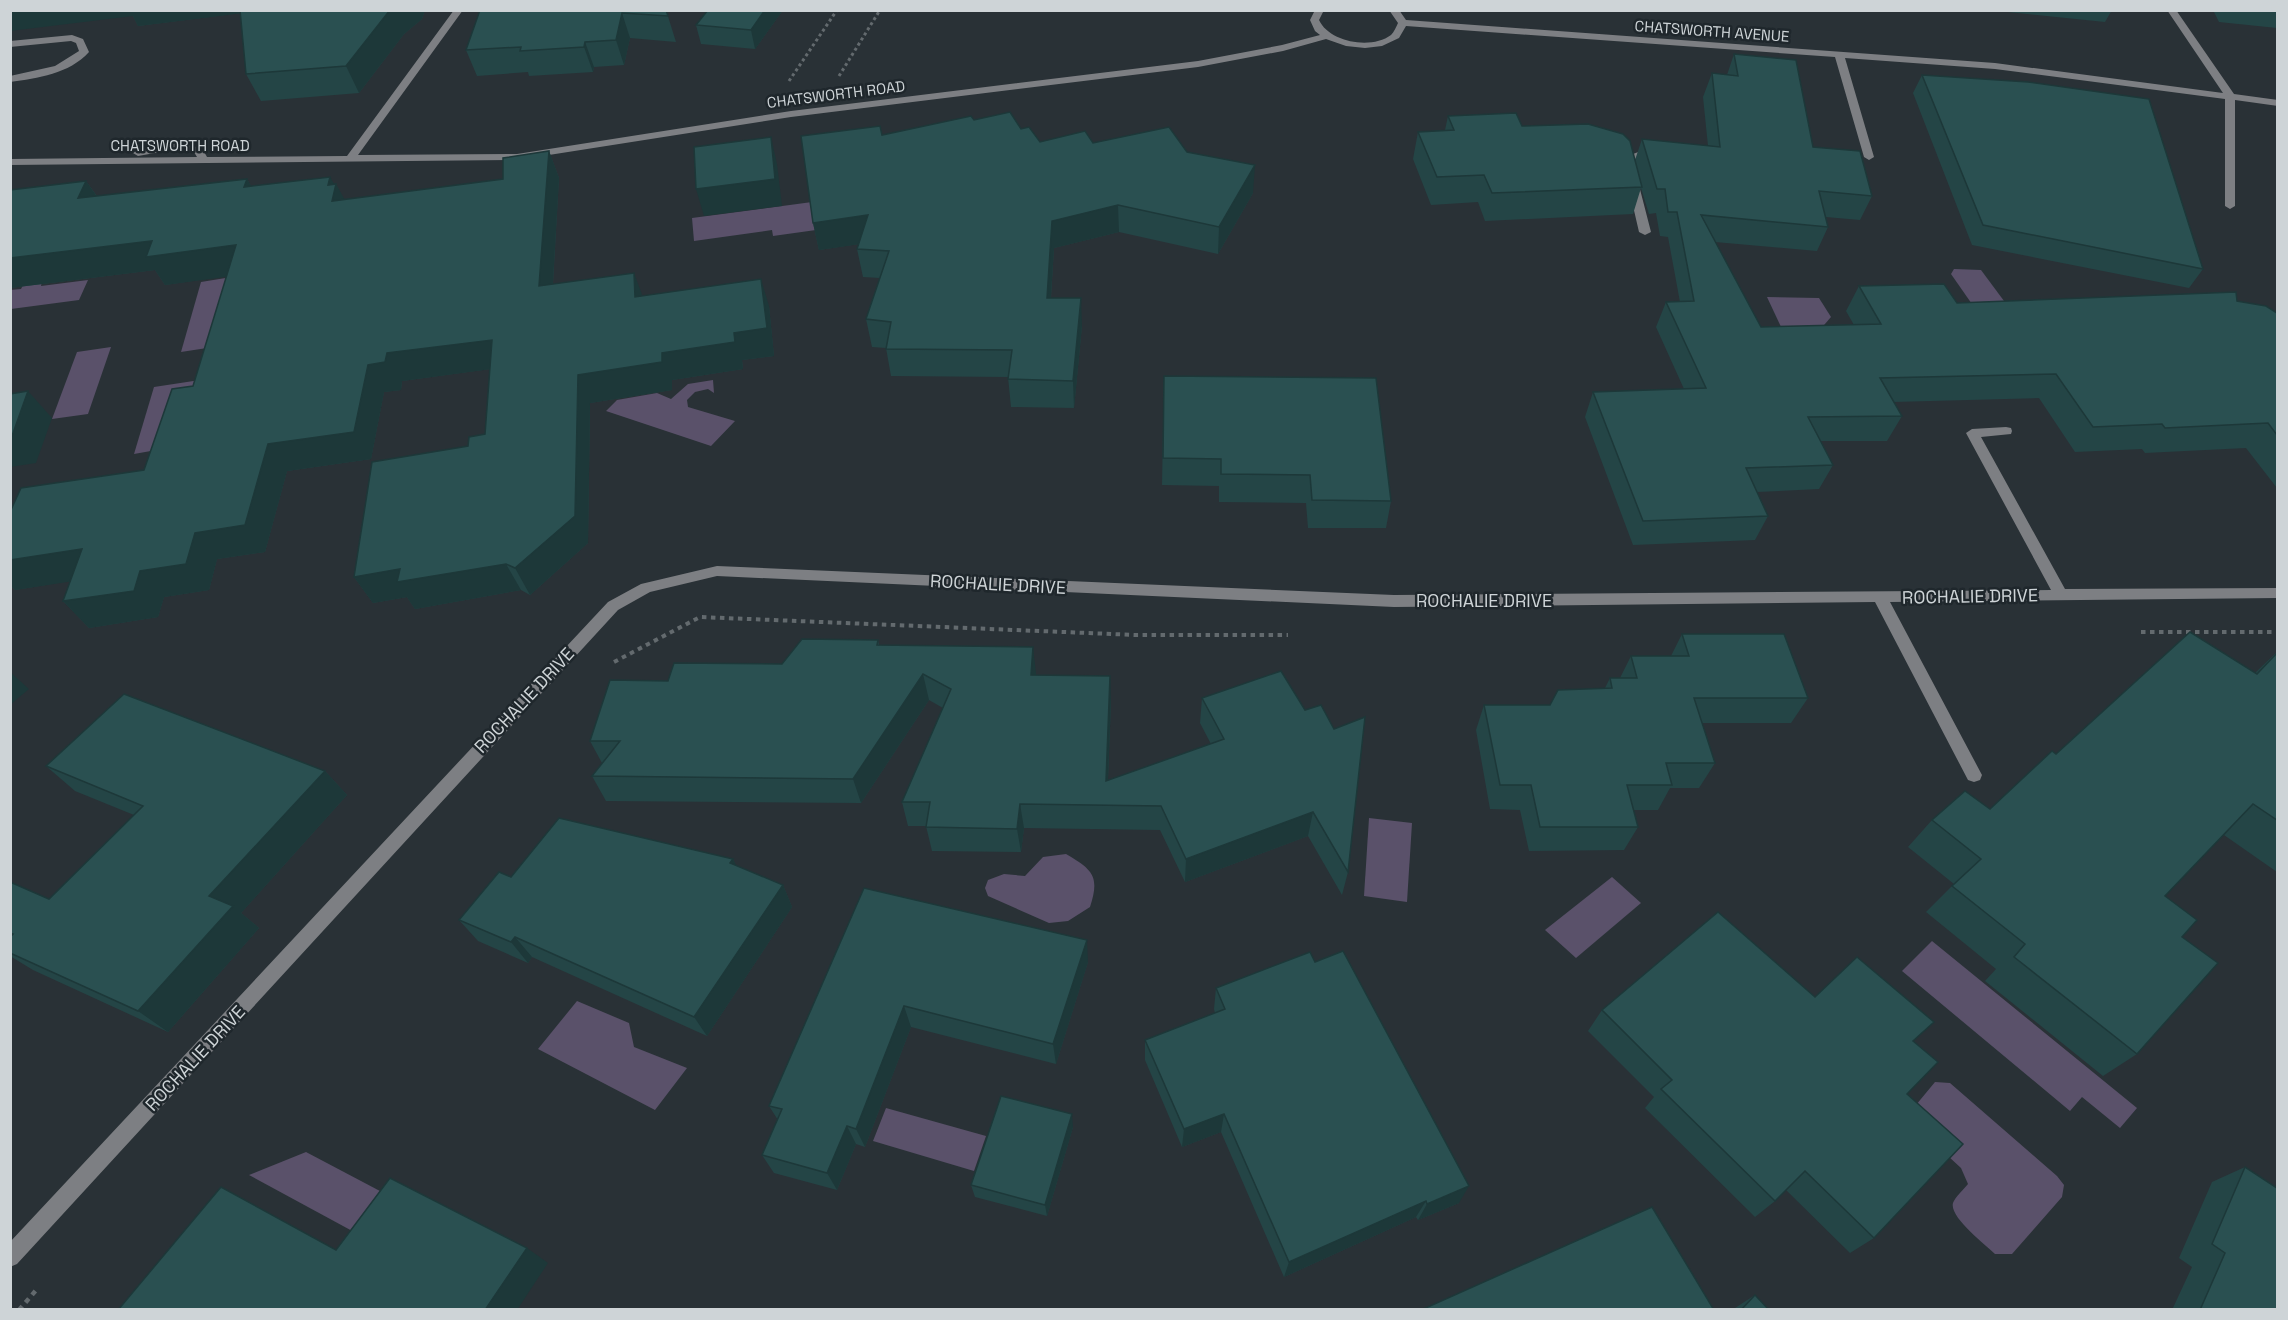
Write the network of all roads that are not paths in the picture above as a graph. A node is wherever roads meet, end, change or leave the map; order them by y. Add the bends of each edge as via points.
1 (459, 10) edge
2 (1320, 10) edge
3 (1393, 10) edge
4 (2171, 10) edge
5 (1403, 23) junction
6 (1325, 36) junction
7 (10, 44) edge
8 (1839, 55) junction
9 (10, 79) edge
10 (2230, 96) junction
11 (2277, 103) edge
12 (1660, 147) edge
13 (1869, 157) dead end
14 (349, 159) junction
15 (10, 162) edge
16 (2230, 206) dead end
17 (1645, 232) dead end
18 (2006, 431) dead end
19 (2277, 593) edge
20 (2061, 596) junction
21 (1880, 597) junction
22 (1974, 775) dead end
23 (10, 1257) edge

1 - 14 street
2 - 6 street via 1313,21
3 - 5 street
4 - 10 street
5 - 6 street via 1397,36 1382,43 1352,44
5 - 8 street, CHATSWORTH AVENUE
6 - 14 street, CHATSWORTH ROAD via 1198,64 763,118 516,158
7 - 9 street via 72,38 80,42 84,52 72,64 46,74
8 - 10 street, CHATSWORTH AVENUE via 1995,66
8 - 13 street
10 - 11 street, CHATSWORTH AVENUE
10 - 16 street
12 - 17 street via 1622,160 1629,166
14 - 15 street, CHATSWORTH ROAD
18 - 20 street via 1972,434
19 - 20 street, ROCHALIE DRIVE
20 - 21 street, ROCHALIE DRIVE
21 - 22 street
21 - 23 street, ROCHALIE DRIVE via 1394,601 717,571 646,588 613,606

